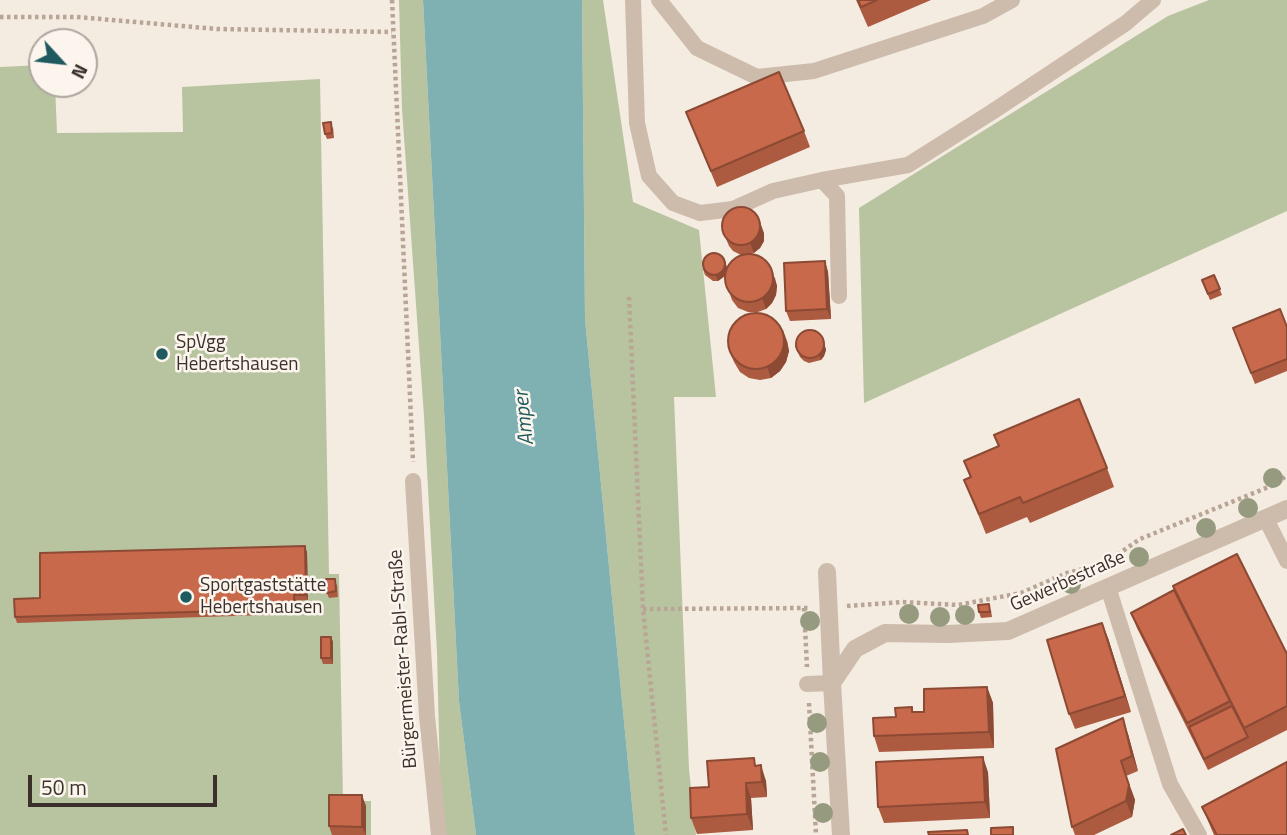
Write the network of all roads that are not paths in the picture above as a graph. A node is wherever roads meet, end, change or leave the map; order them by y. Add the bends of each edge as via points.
1 (634, 0) edge
2 (659, 0) edge
3 (1012, 0) edge
4 (1153, 0) edge
5 (822, 180) junction
6 (839, 296) dead end
7 (414, 481) road end
8 (1287, 509) edge
9 (1266, 519) junction
10 (1287, 561) edge
11 (827, 572) dead end
12 (1108, 587) junction
13 (832, 683) junction
14 (807, 684) road end
15 (439, 835) edge
16 (841, 835) edge
17 (1199, 835) edge

1 - 5 lane via 637,123 649,176 673,203 700,213 733,209 773,191
2 - 3 lane via 697,48 757,77 814,71 983,16
4 - 5 lane via 1126,23 908,165
5 - 6 lane via 837,196
7 - 15 lane, Bürgermeister-Rabl-Straße via 427,716
8 - 9 street, Gewerbestraße
9 - 10 lane
9 - 12 street, Gewerbestraße
11 - 13 street
12 - 13 street, Gewerbestraße via 1008,631 885,634 855,649
12 - 17 lane via 1170,784
13 - 14 lane
13 - 16 street

